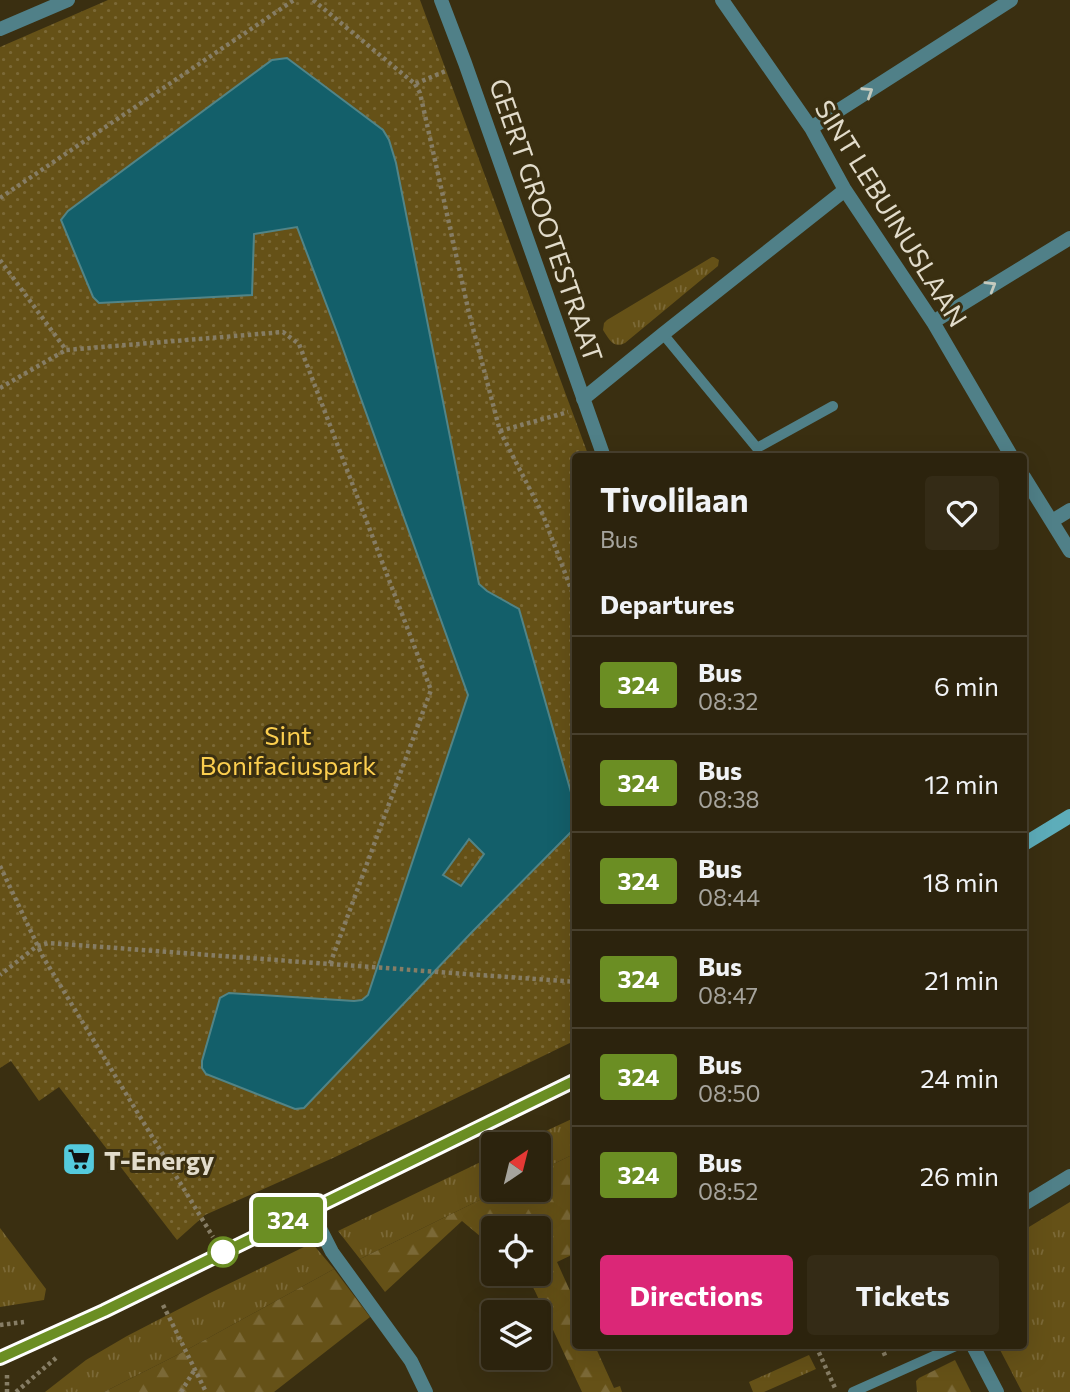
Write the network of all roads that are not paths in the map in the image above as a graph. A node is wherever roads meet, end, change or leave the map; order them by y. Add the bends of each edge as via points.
1 (68, 0) edge
2 (441, 0) edge
3 (722, 0) edge
4 (1010, 0) edge
5 (0, 29) edge
6 (811, 128) junction
7 (845, 190) junction
8 (1070, 238) edge
9 (933, 322) junction
10 (663, 334) junction
11 (585, 403) junction
12 (833, 406) dead end
13 (603, 453) edge
14 (1010, 453) edge
15 (1027, 483) edge
16 (1070, 510) edge
17 (1052, 521) junction
18 (1070, 551) edge
19 (1070, 816) edge
20 (1027, 842) edge
21 (572, 1082) edge
22 (1070, 1176) edge
23 (1027, 1202) edge
24 (310, 1209) junction
25 (949, 1349) edge
26 (975, 1349) edge
27 (0, 1358) edge
28 (426, 1392) edge
29 (853, 1392) edge
30 (997, 1392) edge

1 - 5 street
2 - 11 street, GEERT GROOTESTRAAT
3 - 6 street, SINT LEBUINUSLAAN
6 -> 4 street
6 - 7 street, SINT LEBUINUSLAAN
7 - 9 street, SINT LEBUINUSLAAN
7 - 10 street
9 -> 8 street
9 - 14 street, SINT LEBUINUSLAAN
10 - 11 street
10 - 12 lane via 757,448
11 - 13 street, GEERT GROOTESTRAAT
15 - 17 street
16 - 17 street
17 - 18 street
19 - 20 main road
21 - 24 main road
22 - 23 street
24 - 27 main road
24 - 28 street via 332,1252 411,1361
25 - 29 lane
26 - 30 street

